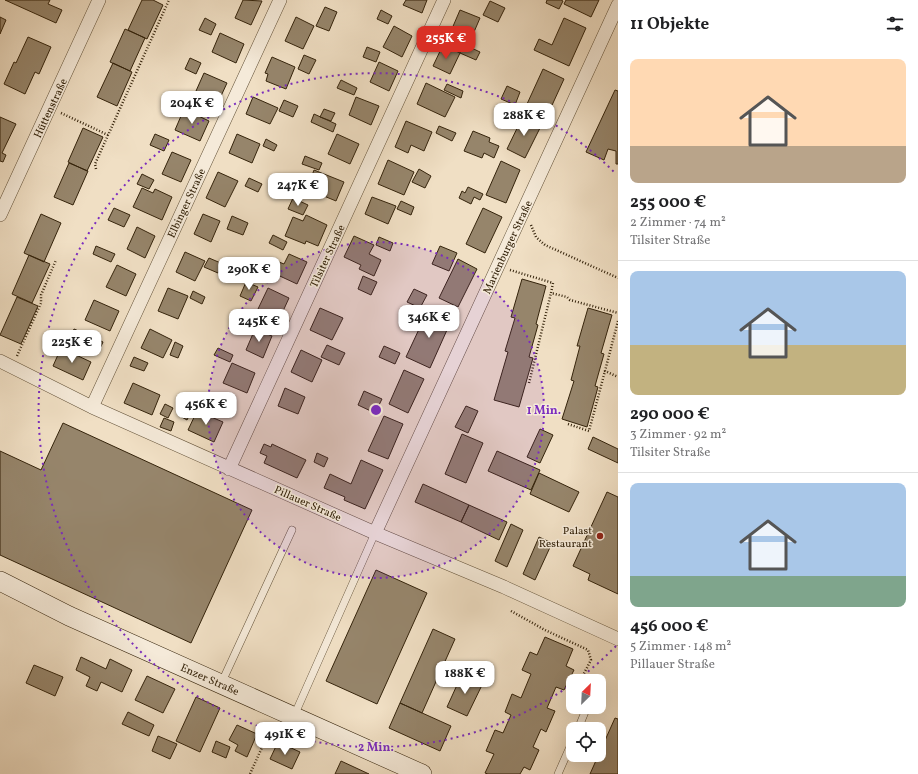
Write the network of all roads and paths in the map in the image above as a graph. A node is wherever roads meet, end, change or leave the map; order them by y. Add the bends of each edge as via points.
1 (99, 0) edge
2 (169, 0) edge
3 (280, 0) edge
4 (444, 0) edge
5 (618, 5) edge
6 (50, 108) junction
7 (108, 135) junction
8 (96, 169) dead end
9 (526, 206) junction
10 (0, 215) edge
11 (56, 260) dead end
12 (498, 266) junction
13 (618, 278) edge
14 (551, 293) junction
15 (618, 313) edge
16 (618, 321) edge
17 (6, 364) edge
18 (605, 371) junction
19 (618, 377) edge
20 (529, 383) dead end
21 (92, 407) junction
22 (568, 424) dead end
23 (229, 469) junction
24 (292, 530) dead end
25 (375, 533) junction
26 (0, 581) edge
27 (511, 611) dead end
28 (618, 639) edge
29 (584, 674) edge
30 (221, 684) junction
31 (286, 713) junction
32 (566, 756) edge
33 (250, 774) edge
34 (422, 774) edge
35 (558, 774) edge

1 - 6 street, Hüttenstraße
2 - 7 path
3 - 21 street, Elbinger Straße
4 - 23 street, Tilsiter Straße
5 - 9 street, Marienburger Straße
6 - 7 path
6 - 10 street, Hüttenstraße
7 - 8 path via 95,164
9 - 12 street, Marienburger Straße
9 - 13 path via 532,230 545,245
11 - 17 path via 41,295 41,304
12 - 14 path via 553,283
12 - 25 street, Marienburger Straße
14 - 15 path
14 - 20 path
16 - 18 path
17 - 21 street, Pillauer Straße
18 - 19 path
18 - 22 path via 589,431
21 - 23 street, Pillauer Straße
23 - 25 street, Pillauer Straße
24 - 30 lane
25 - 28 street, Pillauer Straße via 504,587
25 - 31 lane
26 - 30 main road, Enzer Straße via 69,616
27 - 29 path via 588,650 591,660
30 - 31 main road, Enzer Straße
31 - 33 path
31 - 34 main road, Enzer Straße
32 - 35 lane

